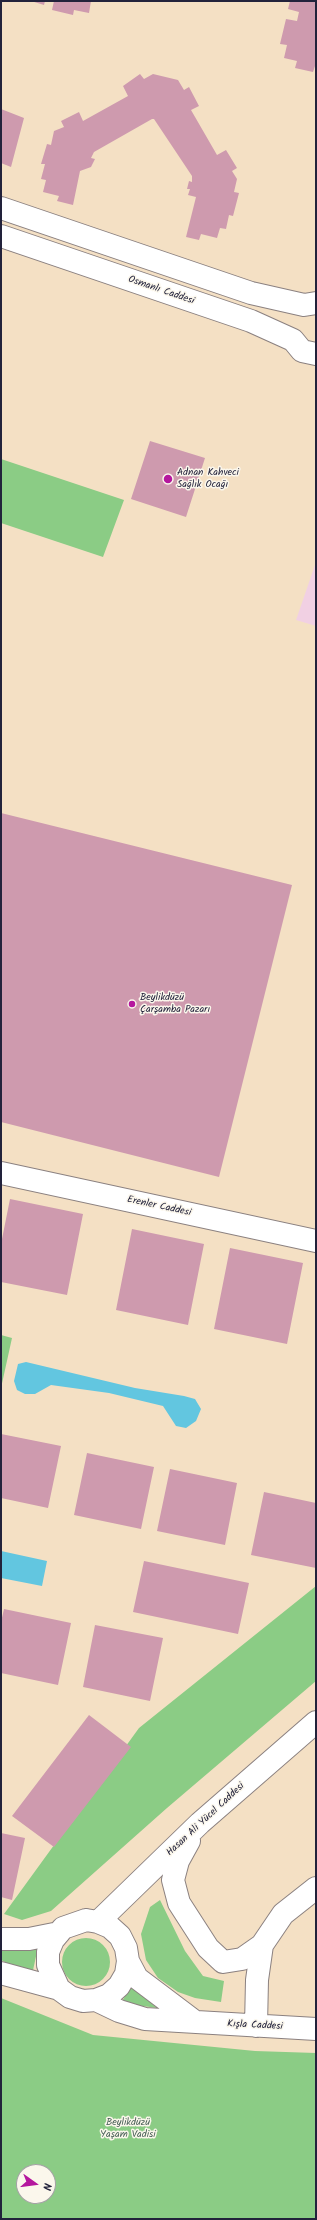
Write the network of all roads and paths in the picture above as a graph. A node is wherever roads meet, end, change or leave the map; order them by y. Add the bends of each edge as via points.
1 (1, 208) edge
2 (1, 236) edge
3 (310, 304) edge
4 (292, 340) junction
5 (316, 354) edge
6 (1, 1173) edge
7 (316, 1242) edge
8 (316, 1722) edge
9 (200, 1823) junction
10 (316, 1888) edge
11 (98, 1922) junction
12 (59, 1933) junction
13 (1, 1939) edge
14 (262, 1945) junction
15 (128, 1961) junction
16 (1, 1973) edge
17 (59, 1989) junction
18 (96, 2000) junction
19 (194, 2021) junction
20 (256, 2026) junction
21 (316, 2029) edge

1 - 3 street via 251,293
2 - 4 street, Osmanlı Caddesi via 251,321
3 - 4 street via 293,317 290,332
4 - 5 street, Osmanlı Caddesi via 302,351
6 - 7 street, Erenler Caddesi
8 - 9 street, Hasan Ali Yücel Caddesi
9 - 11 street, Hasan Ali Yücel Caddesi
9 - 14 street via 178,1861 173,1880 179,1903 208,1948 223,1962 242,1959
10 - 14 street via 283,1914
11 - 12 street via 86,1920 63,1928
11 - 15 street via 110,1927 120,1936 126,1948
12 - 13 street via 29,1939
12 - 17 street via 48,1952 48,1965
14 - 20 street via 257,1980
15 - 18 street via 126,1974 119,1986 109,1995
15 - 19 street via 137,1978
16 - 17 street
17 - 18 street via 70,1997 83,2001
18 - 19 street, Kışla Caddesi via 145,2019
19 - 20 street, Kışla Caddesi
20 - 21 street, Kışla Caddesi

